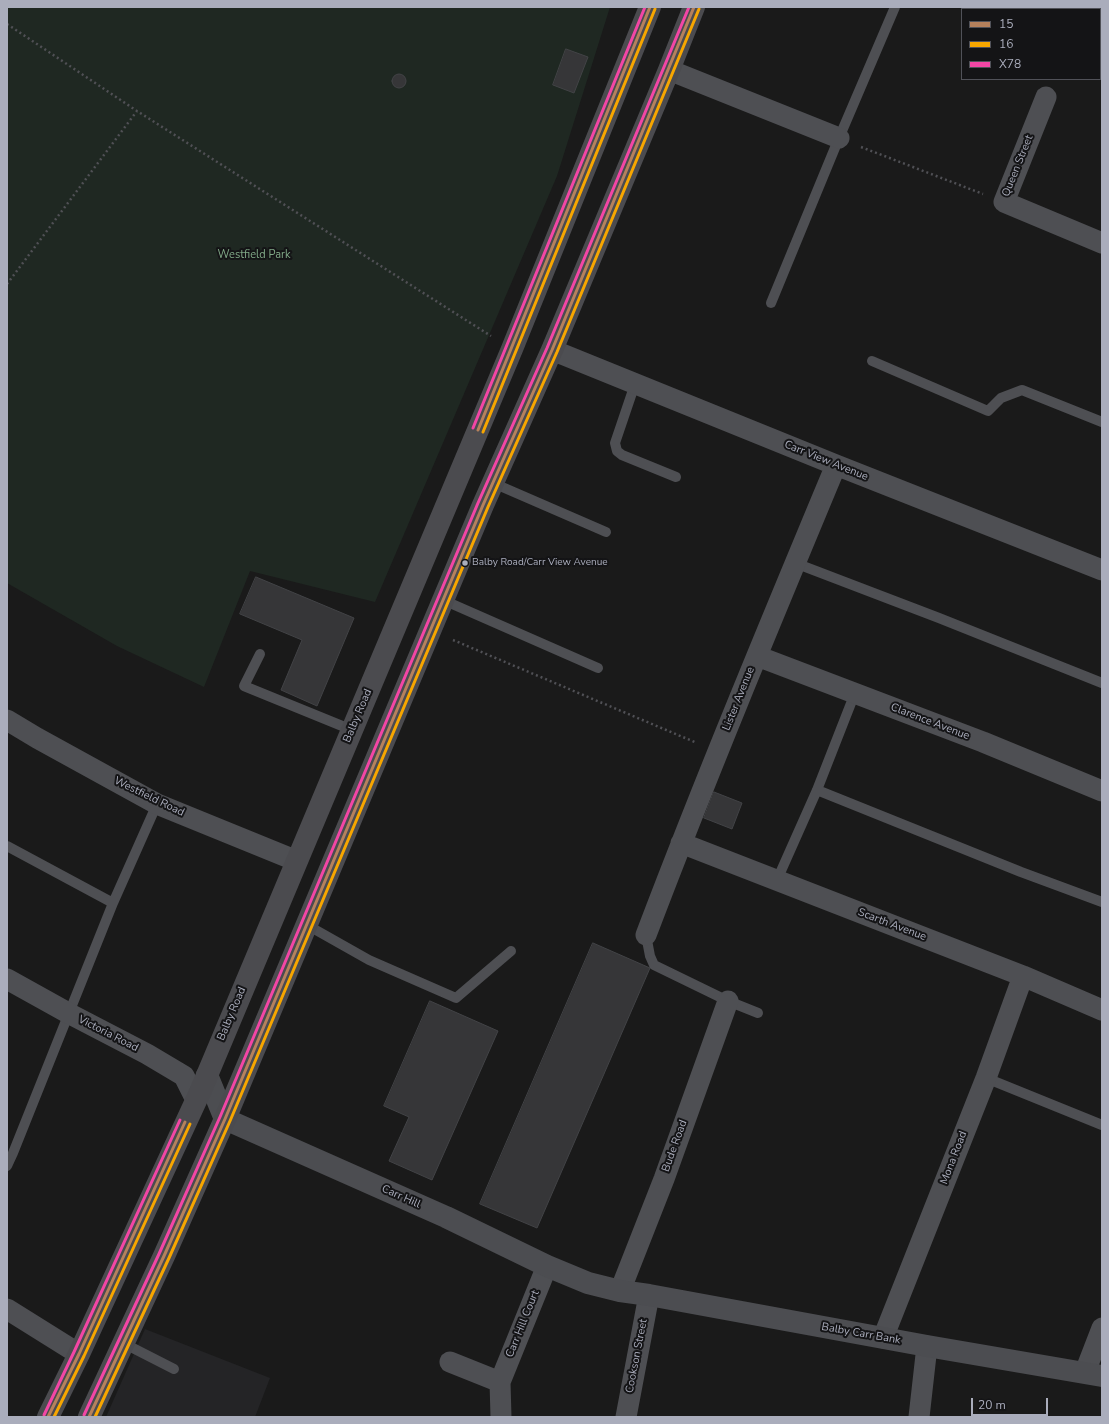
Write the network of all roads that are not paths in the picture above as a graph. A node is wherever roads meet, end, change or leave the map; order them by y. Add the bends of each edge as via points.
1 (650, 7) edge
2 (694, 7) edge
3 (896, 7) edge
4 (669, 70) junction
5 (1046, 97) dead end
6 (839, 138) junction
7 (1102, 243) edge
8 (771, 303) dead end
9 (552, 350) junction
10 (872, 361) dead end
11 (636, 384) junction
12 (1102, 422) edge
13 (836, 465) junction
14 (676, 477) dead end
15 (493, 483) junction
16 (606, 532) dead end
17 (795, 564) junction
18 (1102, 570) edge
19 (443, 600) junction
20 (260, 654) dead end
21 (756, 656) junction
22 (598, 668) dead end
23 (1102, 683) edge
24 (854, 693) junction
25 (7, 720) edge
26 (352, 730) junction
27 (817, 790) junction
28 (1102, 791) edge
29 (157, 804) junction
30 (681, 843) junction
31 (7, 846) edge
32 (297, 861) junction
33 (777, 880) junction
34 (1102, 902) edge
35 (113, 903) junction
36 (306, 925) junction
37 (646, 935) joint
38 (511, 951) dead end
39 (1023, 976) junction
40 (7, 979) edge
41 (728, 1001) junction
42 (1102, 1010) edge
43 (758, 1013) dead end
44 (70, 1014) junction
45 (206, 1075) junction
46 (986, 1078) junction
47 (196, 1100) junction
48 (225, 1119) junction
49 (1102, 1125) edge
50 (10, 1151) edge
51 (7, 1166) edge
52 (547, 1266) junction
53 (620, 1291) junction
54 (649, 1295) junction
55 (7, 1309) edge
56 (1102, 1328) edge
57 (884, 1338) junction
58 (123, 1343) junction
59 (927, 1346) junction
60 (79, 1354) junction
61 (450, 1362) dead end
62 (174, 1369) dead end
63 (1094, 1374) edge
64 (500, 1382) junction
65 (48, 1417) edge
66 (89, 1417) edge
67 (501, 1417) edge
68 (626, 1417) edge
69 (919, 1417) edge

1 - 26 main road, Balby Road via 512,349
2 - 4 main road
3 - 6 lane
4 - 6 street
4 - 9 main road
5 - 7 street, Queen Street via 1004,202
6 - 8 lane
9 - 11 street, Carr View Avenue
9 - 15 main road
10 - 12 lane via 988,411 1001,398 1022,390
11 - 13 street, Carr View Avenue
11 - 14 lane via 615,443 617,451
13 - 17 street, Lister Avenue
13 - 18 street, Carr View Avenue
15 - 16 lane
15 - 19 main road
17 - 21 street, Lister Avenue
17 - 23 lane
19 - 22 lane
19 - 36 main road
20 - 26 lane via 244,686
21 - 24 street, Clarence Avenue
21 - 30 street, Lister Avenue
24 - 27 lane
24 - 28 street, Clarence Avenue
25 - 29 street, Westfield Road
26 - 32 main road, Balby Road
27 - 33 lane
27 - 34 lane
29 - 32 street, Westfield Road
29 - 35 lane
30 - 33 street, Scarth Avenue
30 - 37 street, Lister Avenue
31 - 35 lane
32 - 45 main road, Balby Road
33 - 39 street, Scarth Avenue
35 - 44 lane
36 - 38 lane via 369,960 456,998
36 - 48 main road
37 - 41 lane via 654,965
39 - 42 street, Scarth Avenue
39 - 46 street, Mona Road
40 - 44 street, Victoria Road
41 - 43 lane
41 - 53 street, Bude Road via 664,1179
44 - 47 street, Victoria Road via 148,1054 184,1076
44 - 50 lane
45 - 47 main road, Balby Road
45 - 48 street
46 - 49 lane
46 - 57 street, Mona Road
47 - 60 main road, Balby Road
48 - 52 street, Carr Hill via 446,1217
48 - 58 main road
50 - 51 lane
52 - 53 street, Carr Hill via 588,1283
52 - 64 street, Carr Hill Court
53 - 54 street, Balby Carr Bank
54 - 57 street, Balby Carr Bank
54 - 68 street, Cookson Street
55 - 60 street
56 - 63 street
57 - 59 street, Balby Carr Bank
58 - 62 lane
58 - 66 main road
59 - 63 street, Balby Carr Bank
59 - 69 street
60 - 65 main road, Balby Road
61 - 64 street
64 - 67 street, Carr Hill Court

